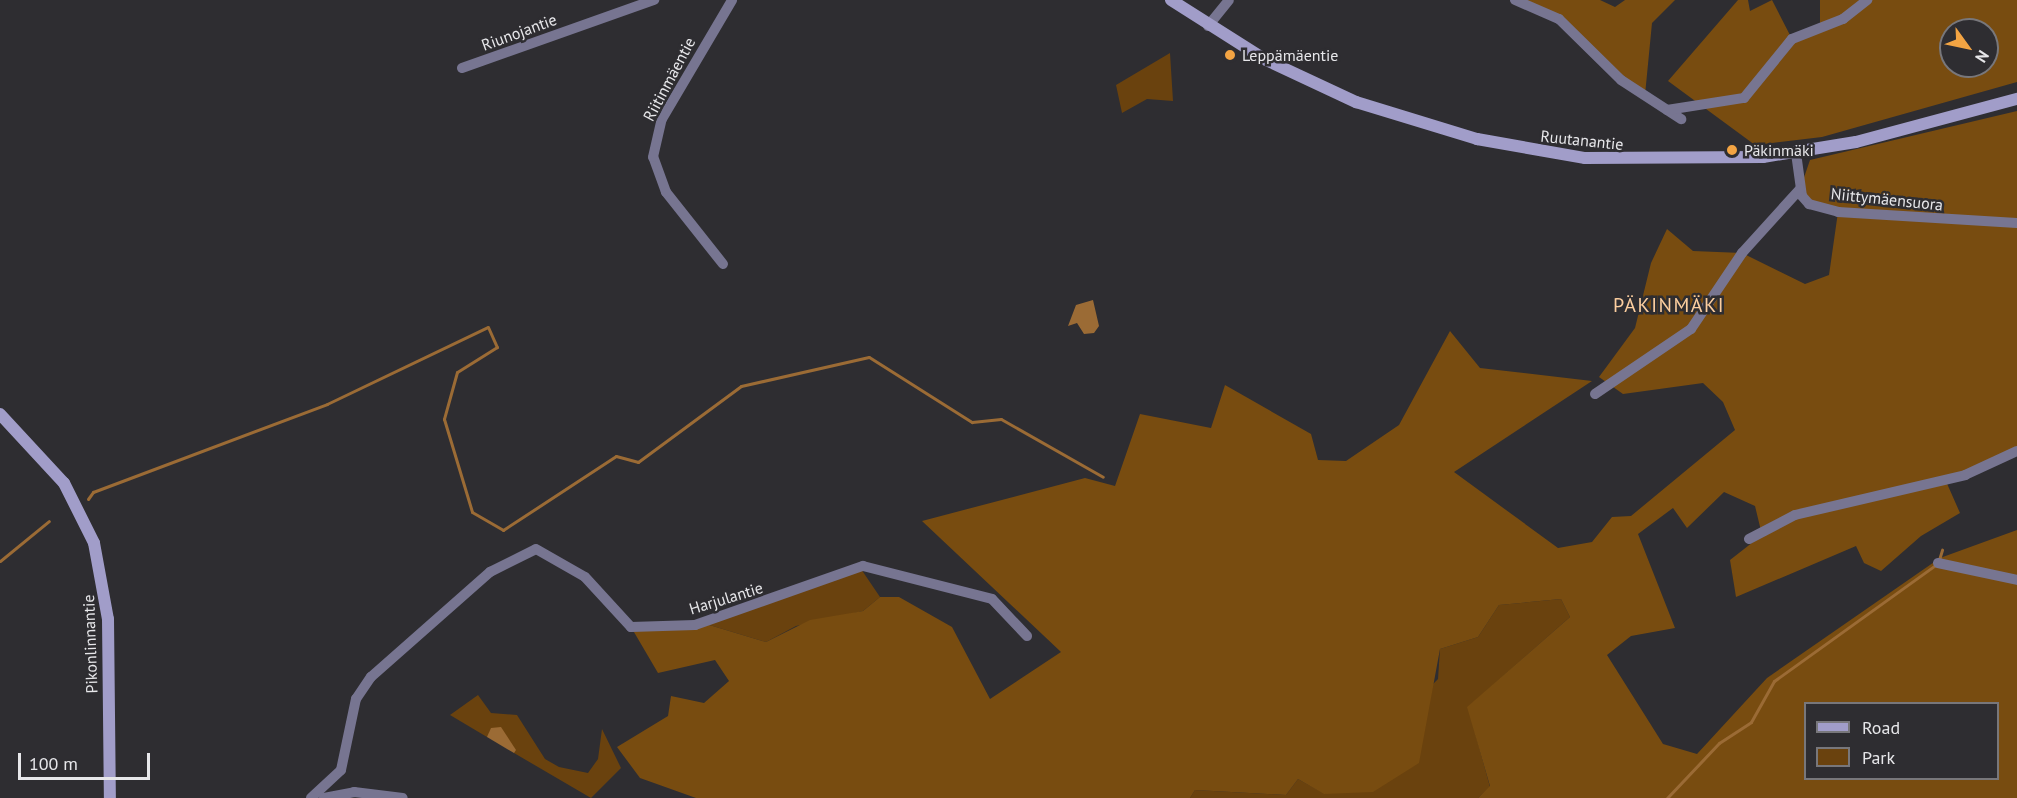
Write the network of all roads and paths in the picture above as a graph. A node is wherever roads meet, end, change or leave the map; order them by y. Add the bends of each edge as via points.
1 (654, 0) edge
2 (732, 0) edge
3 (1171, 0) edge
4 (1229, 0) edge
5 (1515, 0) edge
6 (1867, 0) edge
7 (1208, 26) junction
8 (462, 68) dead end
9 (2017, 99) edge
10 (1667, 110) junction
11 (1681, 119) dead end
12 (1796, 153) junction
13 (1800, 189) junction
14 (2017, 223) edge
15 (723, 264) dead end
16 (1595, 394) dead end
17 (0, 414) edge
18 (2017, 451) edge
19 (1749, 539) dead end
20 (1938, 563) dead end
21 (2017, 580) edge
22 (1028, 636) dead end
23 (111, 798) edge
24 (311, 798) edge
25 (324, 798) edge
26 (403, 798) edge

1 - 8 street, Riunojantie
2 - 15 street, Riitinmäentie via 662,119 653,157 666,192
3 - 7 street, Ruutanantie
4 - 7 street
5 - 10 street via 1559,19 1621,80
6 - 10 street via 1843,19 1792,39 1744,98
7 - 12 street, Ruutanantie via 1356,102 1477,139 1629,161
9 - 12 street, Ruutanantie
10 - 11 street
12 - 13 street
13 - 14 street, Niittymäensuora via 1809,204 1838,212
13 - 16 street via 1742,253 1691,328
17 - 23 street, Pikonlinnantie via 60,477 94,543 108,619
18 - 19 street via 1965,475 1795,515
20 - 21 street
22 - 24 street, Harjulantie via 992,599 863,566 695,625 631,627 585,577 536,549 490,572 371,677 356,699 341,770
25 - 26 street via 354,792

